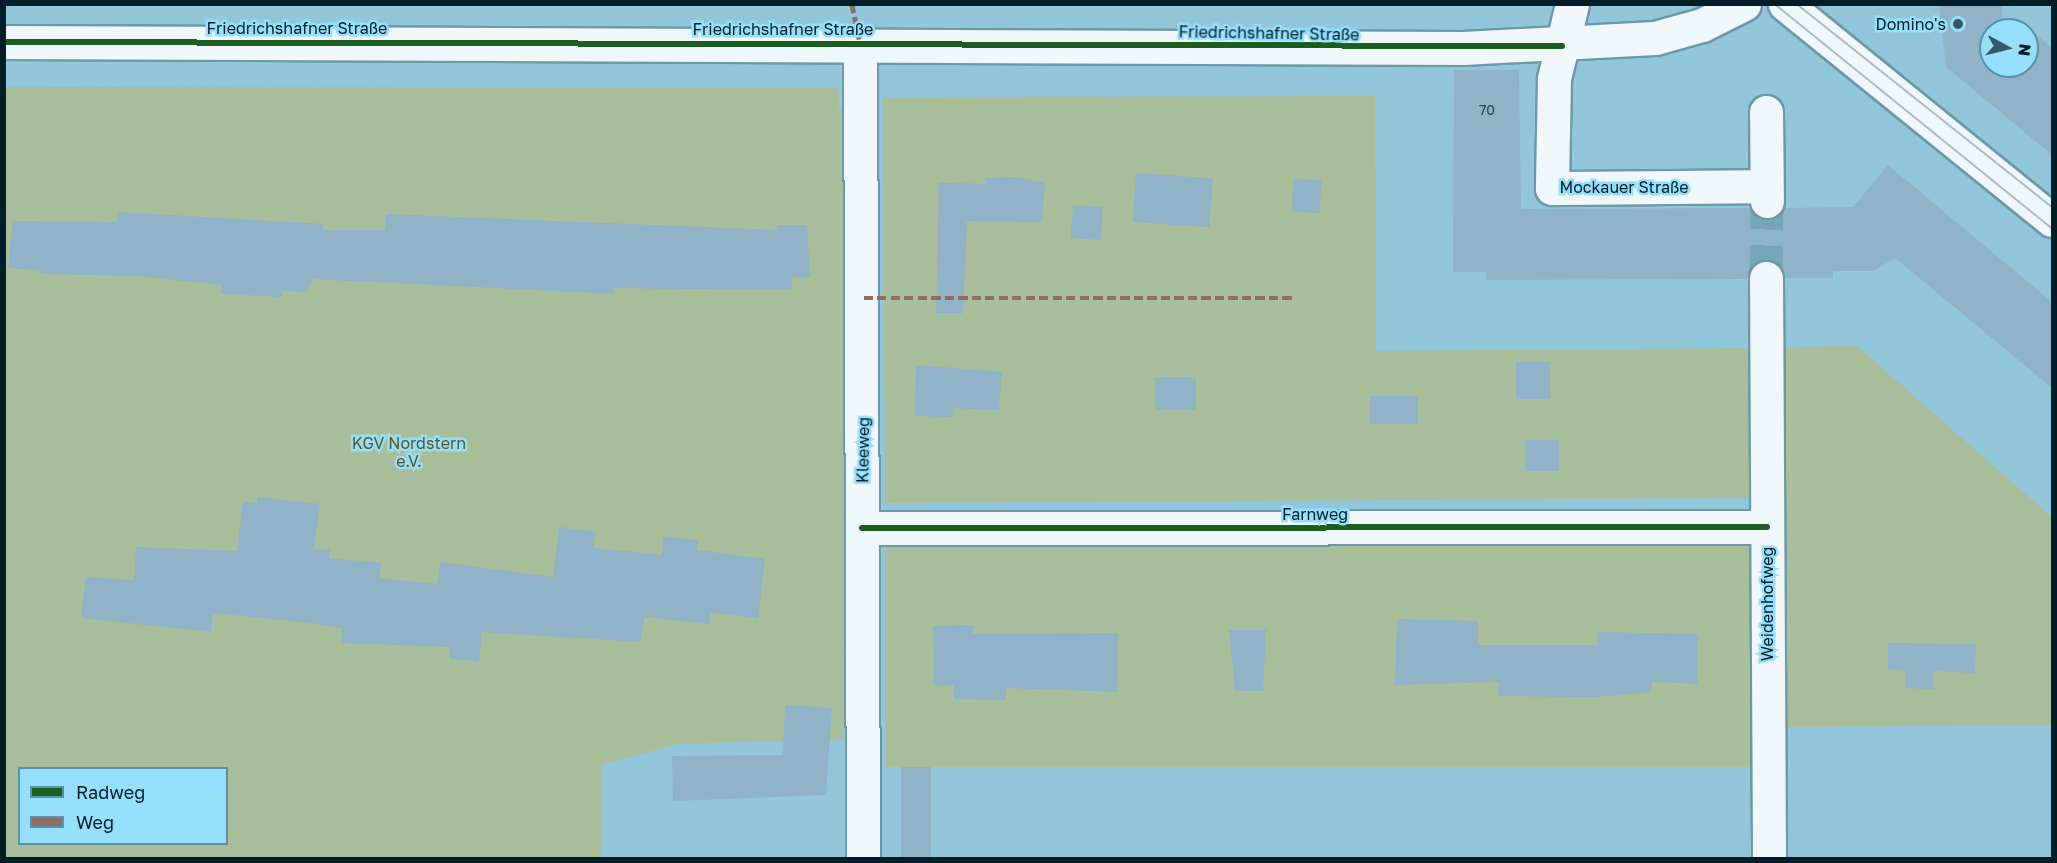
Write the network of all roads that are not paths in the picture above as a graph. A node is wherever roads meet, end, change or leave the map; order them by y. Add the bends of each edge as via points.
1 (1572, 4) edge
2 (1744, 4) edge
3 (1785, 4) edge
4 (4, 42) edge
5 (860, 42) junction
6 (1562, 46) junction
7 (1766, 112) dead end
8 (2052, 220) edge
9 (1766, 278) tunnel mouth
10 (1767, 527) junction
11 (862, 528) junction
12 (863, 858) edge
13 (1768, 858) edge

1 - 6 street
2 - 6 street, Friedrichshafner Straße via 1655,38
3 - 8 street
4 - 5 street, Friedrichshafner Straße
5 - 6 street, Friedrichshafner Straße
5 - 11 street, Kleeweg
6 - 7 street, Mockauer Straße via 1554,79 1552,188 1766,193
9 - 10 street, Weidenhofweg
10 - 11 street, Farnweg
10 - 13 street, Weidenhofweg
11 - 12 street, Kleeweg

